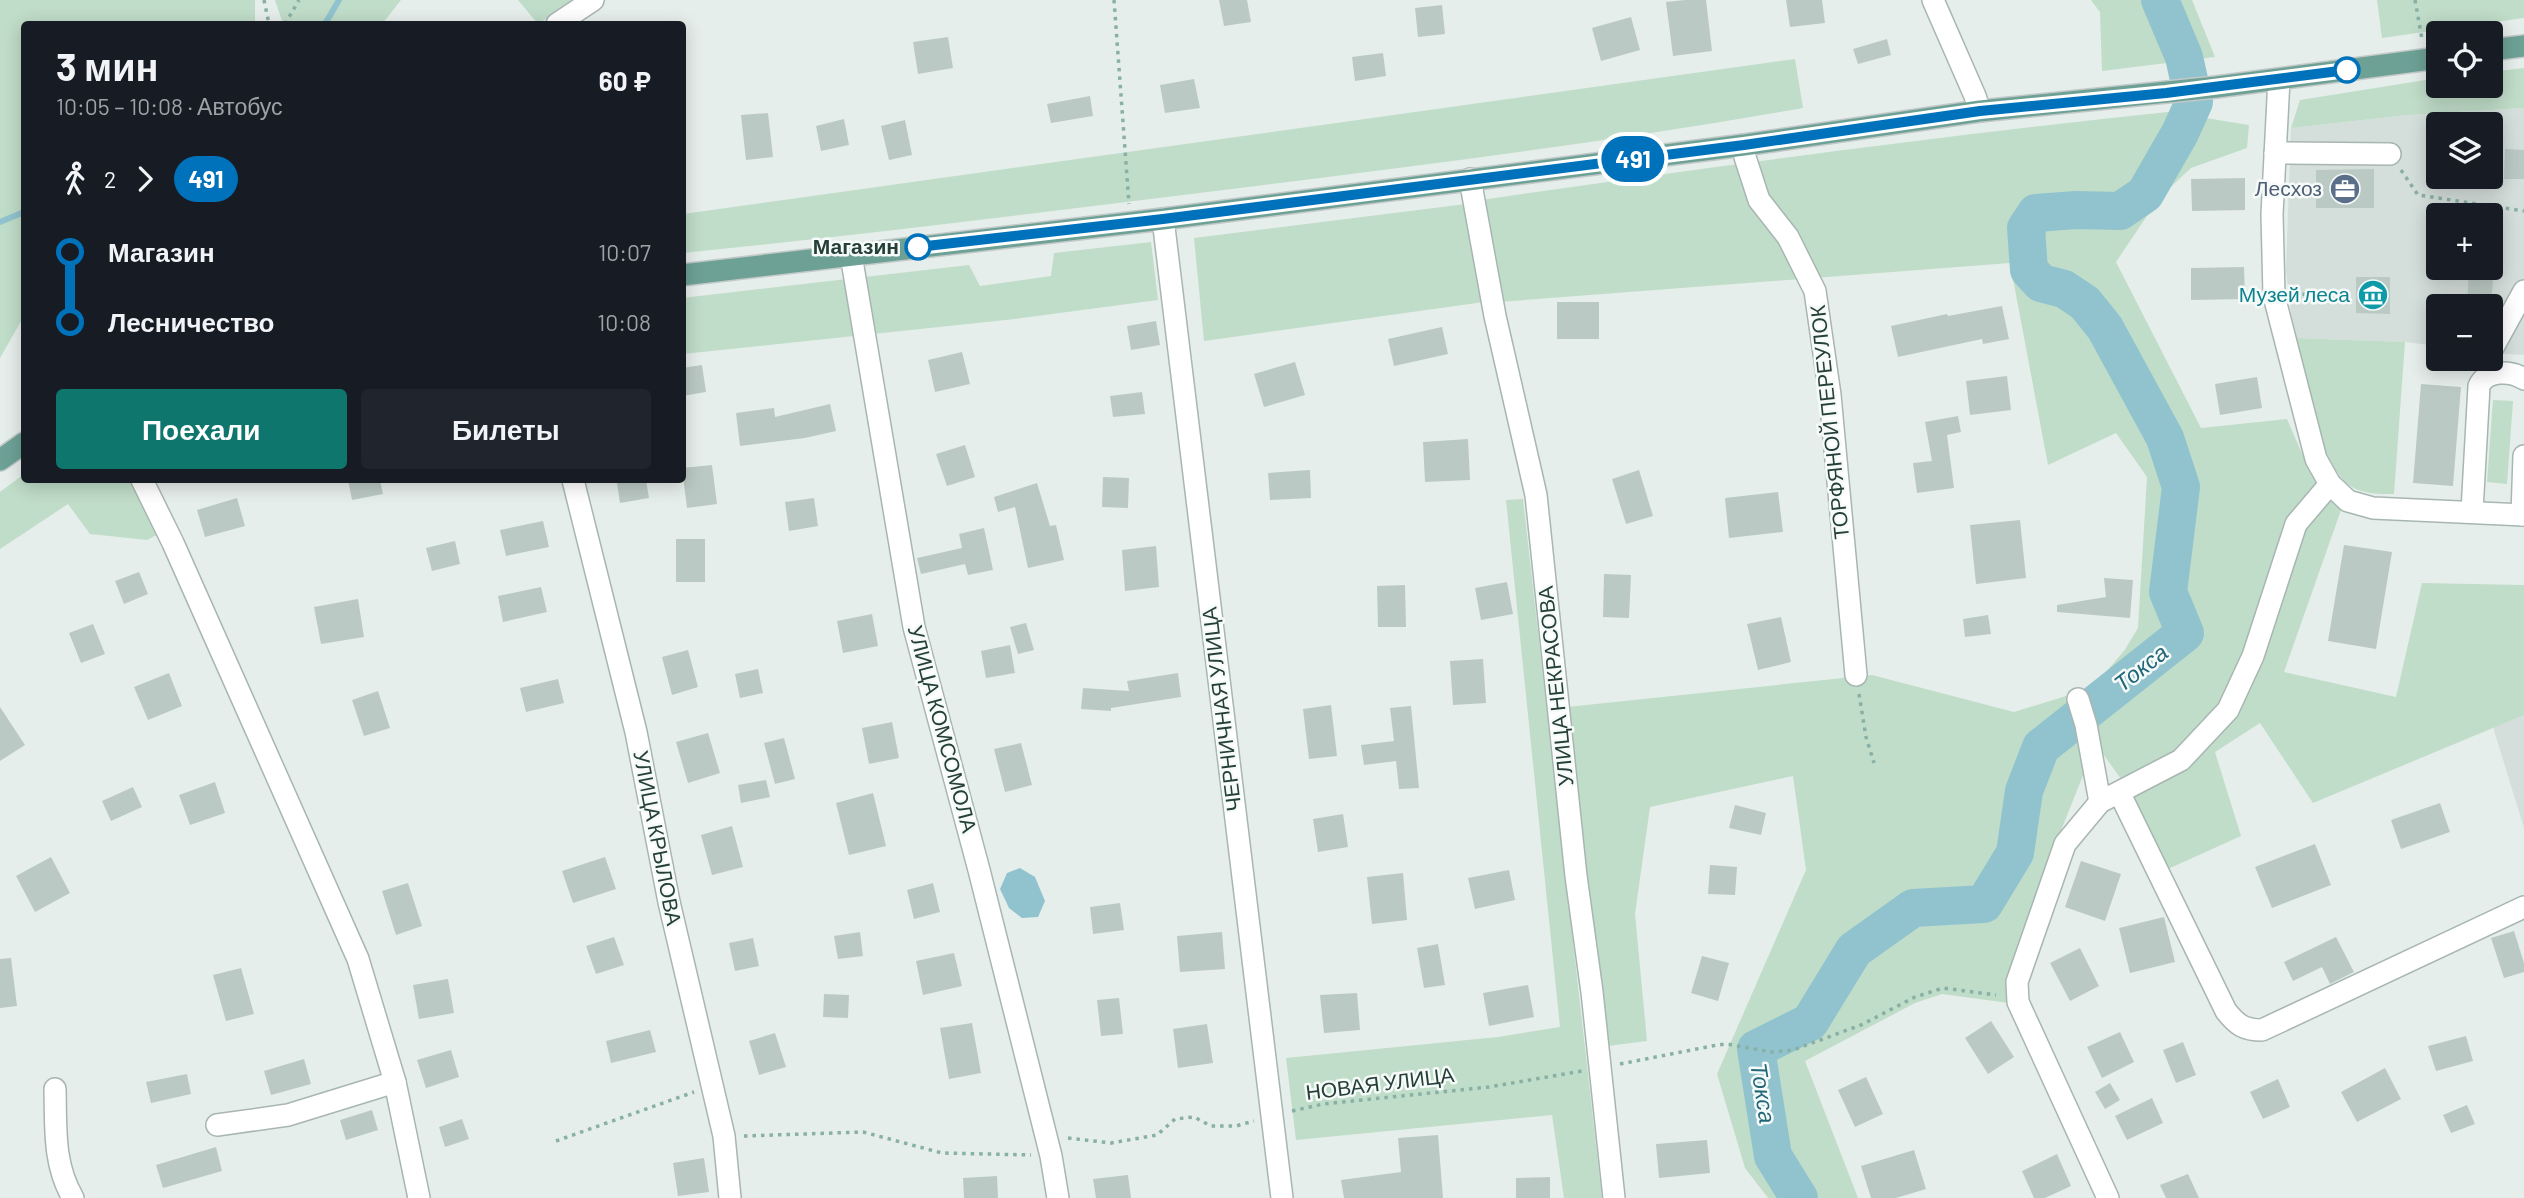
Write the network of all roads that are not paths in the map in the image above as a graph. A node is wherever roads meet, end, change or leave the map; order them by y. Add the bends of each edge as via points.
1 (593, 0) edge
2 (1933, 0) edge
3 (562, 21) edge
4 (2524, 46) edge
5 (2503, 48) edge
6 (2426, 53) edge
7 (2279, 79) junction
8 (1980, 111) junction
9 (1744, 145) junction
10 (2275, 153) junction
11 (2390, 154) road end
12 (1470, 179) junction
13 (1163, 219) junction
14 (851, 255) junction
15 (686, 275) edge
16 (2524, 291) edge
17 (2503, 334) edge
18 (2503, 368) edge
19 (2485, 371) edge
20 (2524, 379) edge
21 (21, 445) edge
22 (2524, 456) edge
23 (0, 460) edge
24 (143, 483) edge
25 (574, 483) edge
26 (2330, 484) junction
27 (2472, 511) junction
28 (2523, 515) edge
29 (1856, 675) road end
30 (2078, 699) dead end
31 (2110, 798) junction
32 (2524, 907) edge
33 (395, 1082) junction
34 (55, 1089) dead end
35 (217, 1125) dead end
36 (73, 1198) edge
37 (419, 1198) edge
38 (730, 1198) edge
39 (1058, 1198) edge
40 (1282, 1198) edge
41 (1614, 1198) edge
42 (2108, 1198) edge

1 - 3 street
2 - 8 street
4 - 5 main road
6 - 7 main road
7 - 8 main road
7 - 10 street
8 - 9 main road
9 - 12 main road
9 - 29 street, ТОРФЯНОЙ ПЕРЕУЛОК via 1759,200 1788,237 1815,291 1830,395
10 - 11 street
10 - 26 street via 2274,296 2316,459
12 - 13 main road
12 - 41 street, УЛИЦА НЕКРАСОВА via 1494,316 1536,495
13 - 14 main road
13 - 40 street, ЧЕРНИЧНАЯ УЛИЦА
14 - 15 main road
14 - 39 street, УЛИЦА КОМСОМОЛА via 914,627 979,870
16 - 17 street
18 - 20 street
19 - 27 street via 2479,386
21 - 23 main road
22 - 28 street
24 - 33 street via 354,947
25 - 38 street, УЛИЦА КРЫЛОВА via 636,732 669,902 724,1136
26 - 27 street via 2348,500 2373,508
26 - 31 street via 2297,524 2253,656 2228,710 2181,760
27 - 28 street
30 - 31 street
31 - 32 street via 2226,1011 2246,1030 2262,1030
31 - 42 street via 2065,844 2017,982 2018,1002
33 - 35 street via 288,1115
33 - 37 street
34 - 36 street via 56,1154

